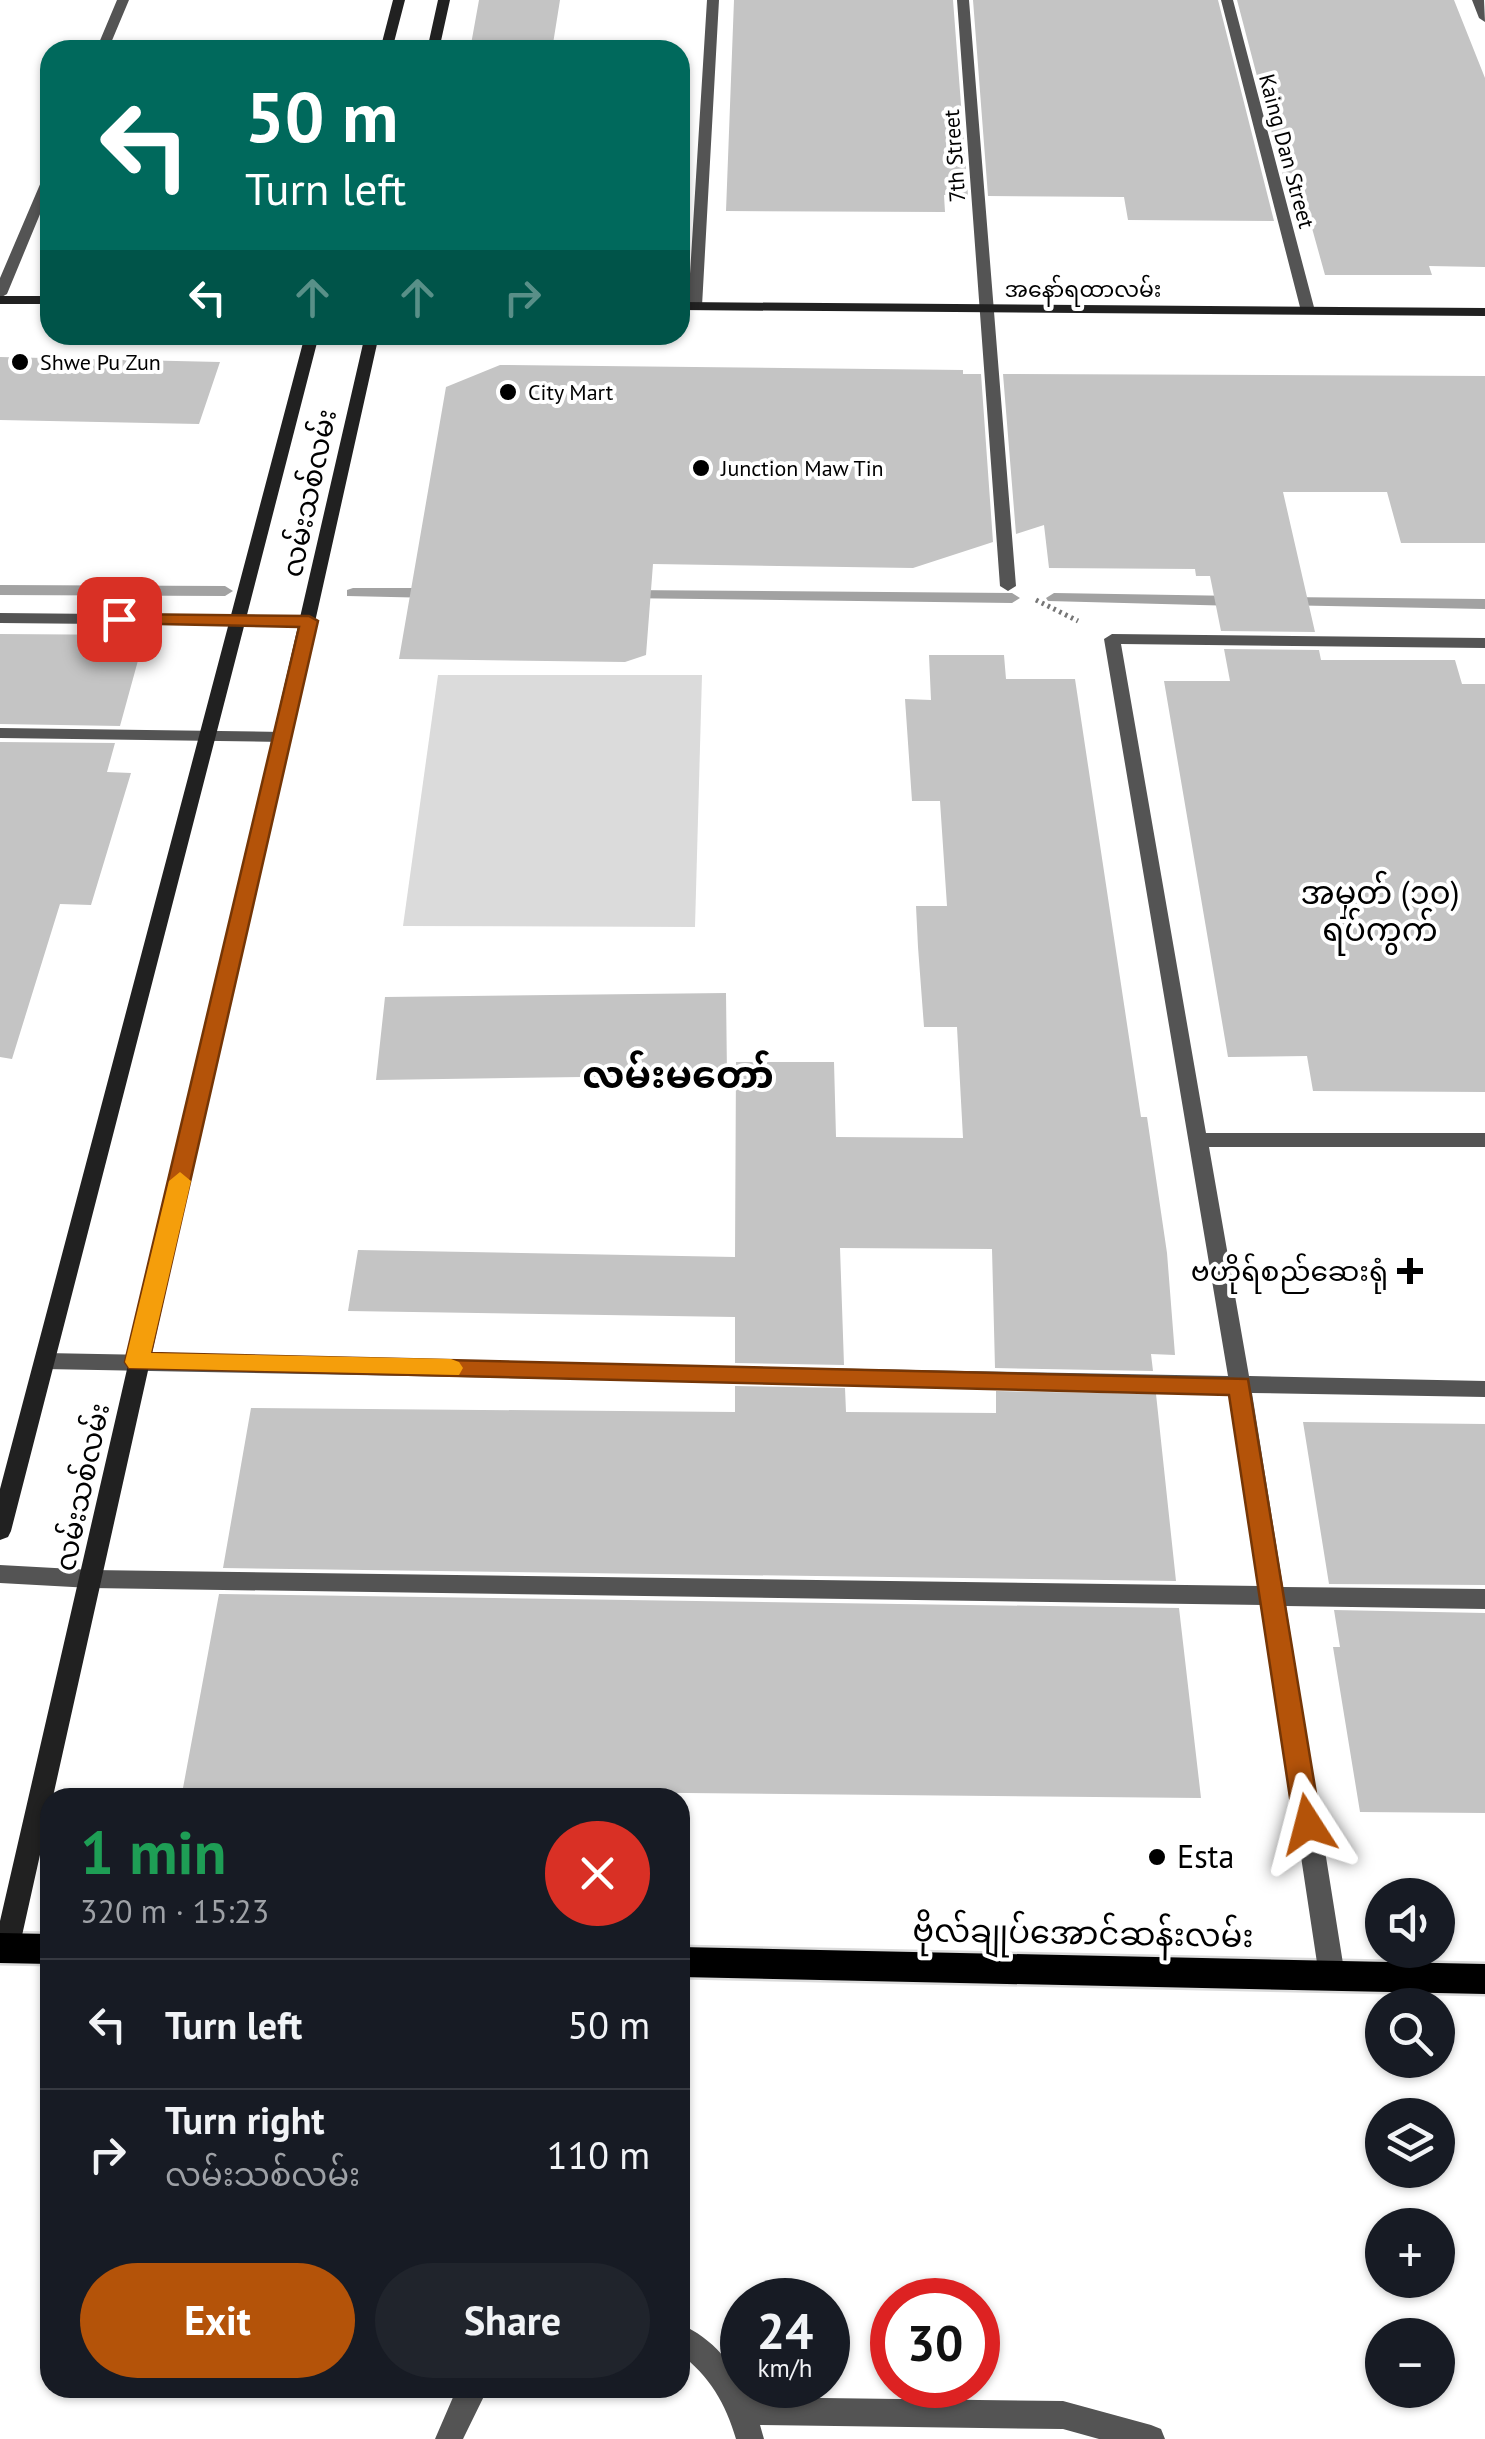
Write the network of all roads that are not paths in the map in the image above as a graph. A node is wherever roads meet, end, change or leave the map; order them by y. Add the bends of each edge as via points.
1 (123, 0) edge
2 (399, 0) edge
3 (444, 0) edge
4 (713, 0) edge
5 (963, 0) edge
6 (1227, 0) edge
7 (1478, 0) edge
8 (1485, 18) edge
9 (106, 40) edge
10 (389, 40) edge
11 (436, 40) edge
12 (40, 199) edge
13 (690, 282) edge
14 (0, 297) edge
15 (40, 299) edge
16 (690, 306) edge
17 (984, 308) junction
18 (1308, 311) junction
19 (1485, 312) edge
20 (309, 345) edge
21 (370, 345) edge
22 (1008, 586) road end
23 (0, 618) edge
24 (238, 620) junction
25 (309, 621) junction
26 (1485, 642) edge
27 (0, 733) edge
28 (208, 735) junction
29 (283, 737) junction
30 (1197, 1140) junction
31 (1485, 1140) edge
32 (45, 1361) junction
33 (137, 1362) junction
34 (1240, 1386) junction
35 (1485, 1388) edge
36 (0, 1531) edge
37 (0, 1574) edge
38 (91, 1579) junction
39 (1272, 1596) junction
40 (1485, 1599) edge
41 (41, 1788) edge
42 (40, 1793) edge
43 (3, 1948) edge
44 (40, 1950) edge
45 (690, 1962) edge
46 (1332, 1976) junction
47 (1485, 1978) edge
48 (690, 2346) edge
49 (467, 2398) edge
50 (746, 2425) edge
51 (449, 2439) edge
52 (1151, 2439) edge

1 - 9 street
2 - 10 main road
3 - 11 main road
4 - 13 street
5 - 17 street, 7th Street
6 - 18 street, Kaing Dan Street
7 - 8 street
12 - 14 street
14 - 15 main road
16 - 17 main road, အနော်ရထာလမ်း
17 - 18 main road, အနော်ရထာလမ်း
17 - 22 street, 7th Street
18 - 19 main road, အနော်ရထာလမ်း
20 - 24 main road, လမ်းသစ်လမ်း
21 - 25 main road, လမ်းသစ်လမ်း
23 - 24 street
24 - 25 street
24 - 28 main road, လမ်းသစ်လမ်း
25 - 29 main road, လမ်းသစ်လမ်း
26 - 30 street via 1112,639
27 - 28 street
28 - 29 street
28 - 32 main road, လမ်းသစ်လမ်း
29 - 33 main road, လမ်းသစ်လမ်း
30 - 31 street
30 - 34 street
32 - 33 street
32 - 36 main road, လမ်းသစ်လမ်း
33 - 34 street
33 - 38 main road, လမ်းသစ်လမ်း
34 - 35 street
34 - 39 street
37 - 38 street
38 - 39 street
38 - 41 main road, လမ်းသစ်လမ်း
39 - 40 street
39 - 46 street
42 - 43 main road, လမ်းသစ်လမ်း
43 - 44 main road
45 - 46 main road, ဗိုလ်ချုပ်အောင်ဆန်းလမ်း
46 - 47 main road, ဗိုလ်ချုပ်အောင်ဆန်းလမ်း
48 - 50 street via 720,2372
49 - 51 street
50 - 52 street via 1064,2415

